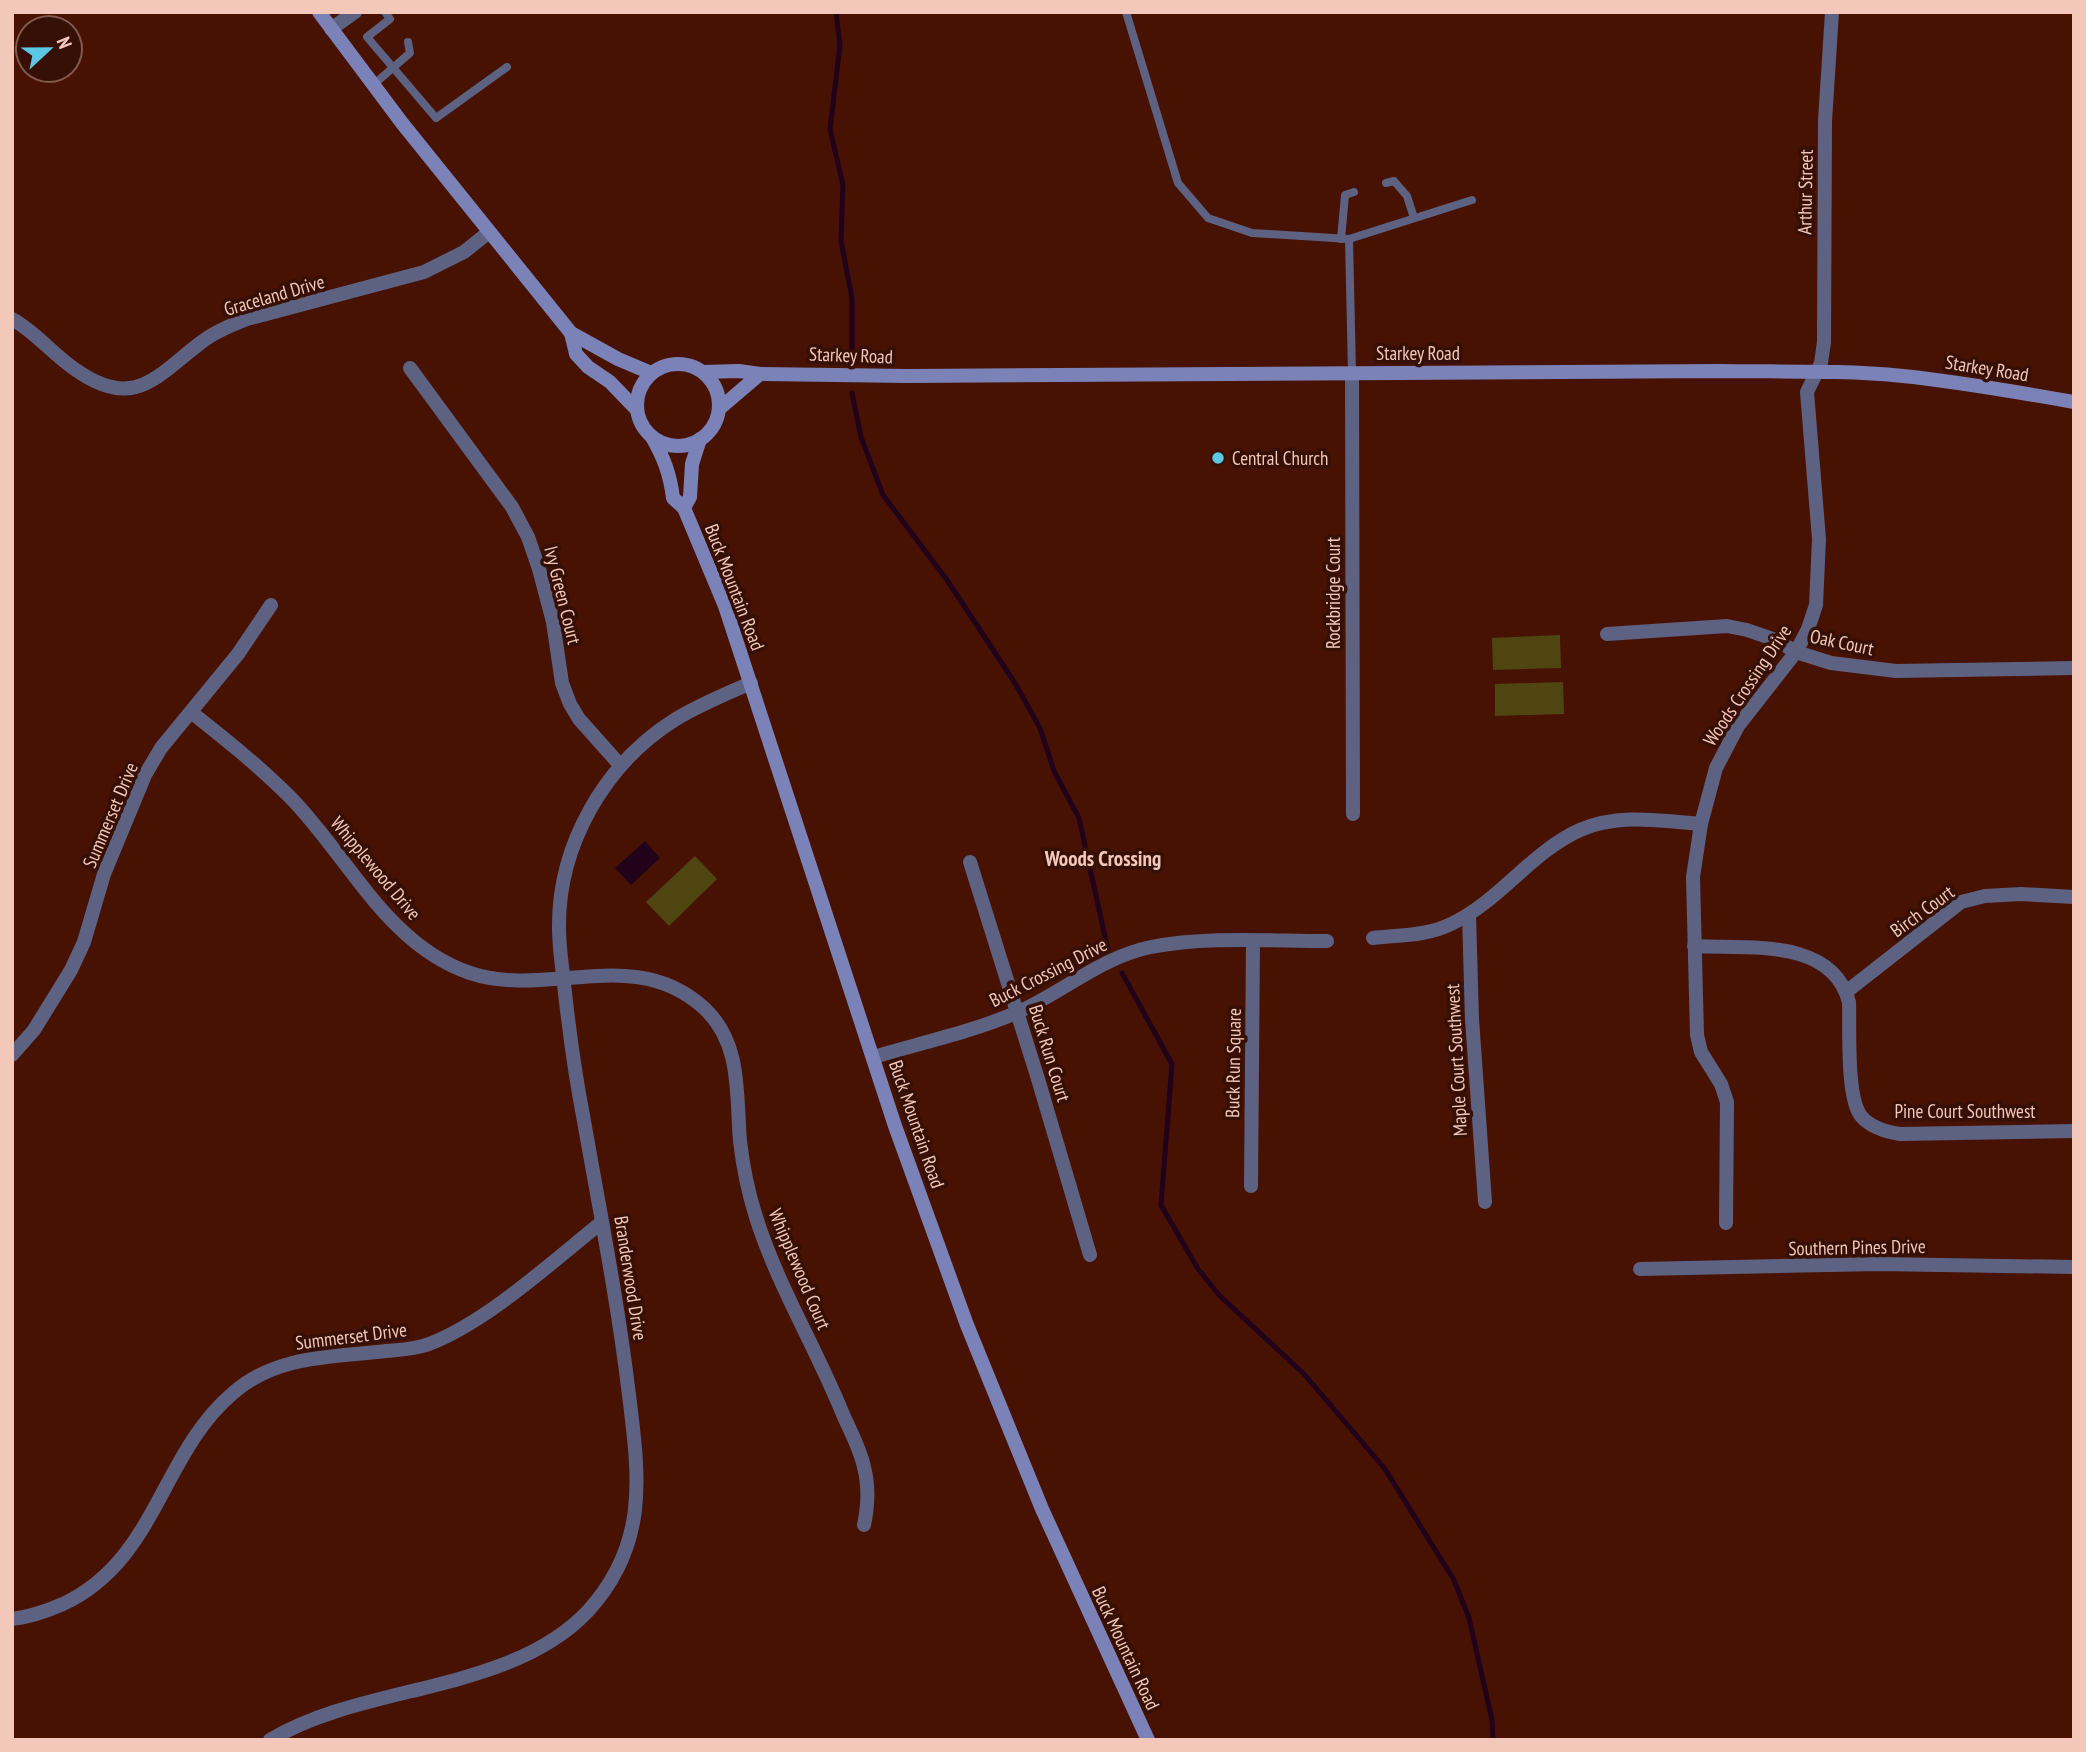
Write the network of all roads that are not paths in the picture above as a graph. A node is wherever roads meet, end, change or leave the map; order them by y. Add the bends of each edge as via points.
1 (319, 12) edge
2 (355, 12) edge
3 (1126, 12) edge
4 (1832, 12) edge
5 (390, 19) edge
6 (331, 29) junction
7 (408, 41) dead end
8 (392, 67) junction
9 (507, 67) dead end
10 (373, 85) junction
11 (1386, 183) dead end
12 (1354, 192) dead end
13 (1472, 200) dead end
14 (1414, 218) junction
15 (489, 232) junction
16 (1345, 239) junction
17 (12, 319) edge
18 (571, 333) junction
19 (410, 368) dead end
20 (704, 372) junction
21 (1817, 372) junction
22 (651, 373) junction
23 (760, 373) junction
24 (1352, 373) junction
25 (2074, 402) edge
26 (719, 409) junction
27 (636, 410) junction
28 (652, 437) junction
29 (700, 439) junction
30 (684, 508) junction
31 (271, 605) dead end
32 (1607, 634) dead end
33 (1796, 652) junction
34 (2074, 668) edge
35 (751, 683) junction
36 (191, 712) junction
37 (620, 765) junction
38 (1353, 814) dead end
39 (1702, 824) junction
40 (970, 862) dead end
41 (2074, 897) edge
42 (1469, 915) junction
43 (1373, 938) dead end
44 (1253, 941) junction
45 (1327, 941) dead end
46 (1694, 946) junction
47 (563, 977) junction
48 (1846, 992) junction
49 (1017, 1012) junction
50 (12, 1055) edge
51 (873, 1057) junction
52 (2074, 1131) edge
53 (1251, 1186) dead end
54 (1485, 1202) dead end
55 (602, 1222) junction
56 (1726, 1223) dead end
57 (1090, 1255) dead end
58 (2074, 1266) edge
59 (1640, 1269) dead end
60 (864, 1525) dead end
61 (12, 1619) edge
62 (270, 1740) edge
63 (1148, 1740) edge

1 - 6 main road
2 - 6 street
3 - 16 lane via 1178,183 1208,218 1252,233
4 - 21 street, Arthur Street via 1825,121 1824,342
5 - 8 lane via 367,37
6 - 10 main road
7 - 8 lane via 410,53
8 - 9 lane via 436,118
8 - 10 lane
10 - 15 main road
11 - 14 lane via 1394,181 1407,196
12 - 16 lane via 1345,195
13 - 14 lane
14 - 16 lane
15 - 17 street, Graceland Drive via 464,252 424,272 225,328 153,381 134,389 113,387 76,371
15 - 18 main road
16 - 24 lane
18 - 22 main road
18 - 27 main road via 576,354
19 - 37 street, Ivy Green Court via 512,507 528,537 553,622 570,704
20 - 22 main road via 677,363
20 - 23 main road, Starkey Road
20 - 26 main road via 713,382
21 - 24 main road, Starkey Road
21 - 25 main road, Starkey Road via 1975,384
21 - 33 street, Woods Crossing Drive via 1807,391 1819,582 1816,605
22 - 27 main road via 642,383
23 - 24 main road, Starkey Road
23 - 26 main road
24 - 38 street, Rockbridge Court
26 - 29 main road via 716,421
27 - 28 main road
28 - 29 main road via 676,446
28 - 30 main road, Buck Mountain Road via 670,475 673,498
29 - 30 main road, Buck Mountain Road via 692,464 690,498
30 - 35 main road, Buck Mountain Road
31 - 36 street, Summerset Drive
32 - 33 street, Oak Court via 1727,626 1776,640
33 - 34 street, Oak Court via 1831,663 1896,671
33 - 39 street, Woods Crossing Drive via 1721,755
35 - 37 street, Branderwood Drive via 675,720
35 - 51 main road, Buck Mountain Road
36 - 47 street, Whipplewood Drive via 290,798 374,901 426,951 448,965 499,979
36 - 50 street, Summerset Drive via 145,775 104,874 72,971
37 - 47 street, Branderwood Drive via 594,803 569,859 559,929
39 - 42 street via 1635,819 1581,830 1555,845
39 - 46 street, Woods Crossing Drive via 1693,877
40 - 49 street, Buck Run Court
41 - 48 street, Birch Court via 2021,894 1961,902
42 - 43 street via 1426,933
42 - 54 street, Maple Court Southwest
44 - 45 street, Buck Crossing Drive
44 - 49 street, Buck Crossing Drive via 1140,950 1100,966
44 - 53 street, Buck Run Square
46 - 48 street via 1774,950 1810,957 1835,973
46 - 56 street, Woods Crossing Drive via 1698,1035 1727,1102
47 - 55 street, Branderwood Drive
47 - 60 street, Whipplewood Court via 622,974 670,984 708,1011 721,1030 736,1072 744,1171 756,1217 864,1464
48 - 52 street, Pine Court Southwest via 1852,1087 1861,1116 1875,1126 1900,1134
49 - 51 street, Buck Crossing Drive
49 - 57 street, Buck Run Court
51 - 63 main road, Buck Mountain Road via 967,1325 1042,1509
55 - 61 street, Summerset Drive via 496,1306 449,1335 405,1350 304,1359 255,1377 233,1392 193,1438 138,1538 116,1565 73,1599
55 - 62 street, Branderwood Drive via 638,1462 633,1527 607,1587 568,1629 519,1658 321,1717
58 - 59 street, Southern Pines Drive

